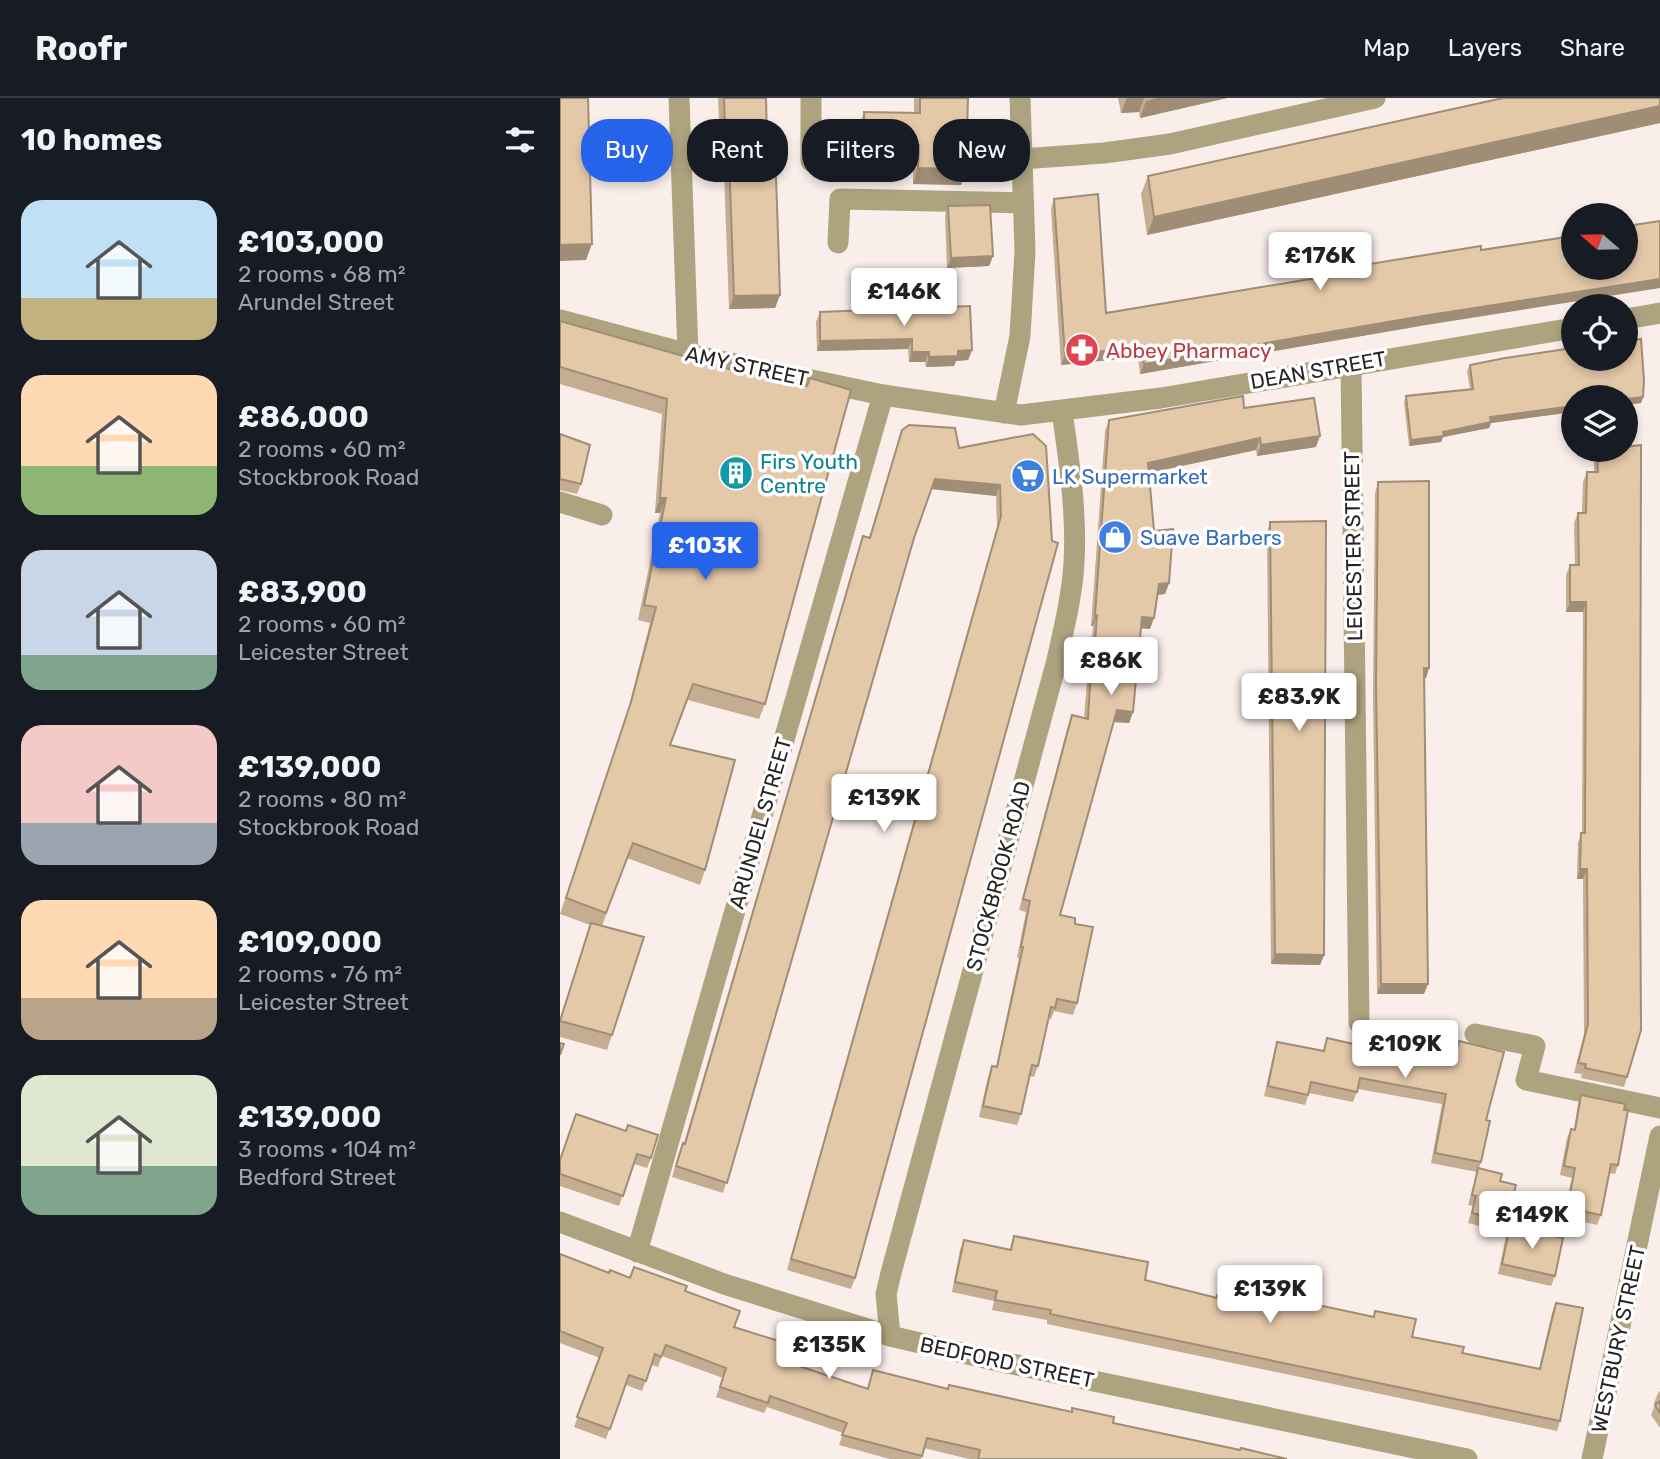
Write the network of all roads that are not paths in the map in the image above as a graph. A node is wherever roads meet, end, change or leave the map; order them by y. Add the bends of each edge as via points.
1 (679, 98) edge
2 (811, 98) edge
3 (1020, 98) edge
4 (1375, 98) edge
5 (811, 119) edge
6 (1021, 119) edge
7 (1030, 158) edge
8 (1023, 182) edge
9 (1024, 204) junction
10 (838, 243) dead end
11 (1660, 313) edge
12 (1638, 317) edge
13 (560, 320) edge
14 (1561, 330) edge
15 (688, 354) junction
16 (1351, 364) junction
17 (883, 395) junction
18 (1062, 411) junction
19 (1004, 413) junction
20 (560, 502) edge
21 (602, 514) dead end
22 (1359, 1023) dead end
23 (1475, 1034) dead end
24 (1660, 1108) edge
25 (1660, 1136) edge
26 (560, 1222) edge
27 (637, 1252) junction
28 (890, 1336) junction
29 (1467, 1459) edge
30 (1592, 1459) edge

1 - 15 street
2 - 5 street
3 - 6 street
4 - 7 street via 1170,144
8 - 9 street
9 - 10 street via 840,199
9 - 19 street via 1020,336
11 - 12 street
13 - 15 street, AMY STREET
14 - 16 street, DEAN STREET
15 - 17 street, AMY STREET
16 - 18 street, DEAN STREET
16 - 22 street, LEICESTER STREET
17 - 19 street, AMY STREET
17 - 27 street, ARUNDEL STREET
18 - 19 street, AMY STREET
18 - 28 street, STOCKBROOK ROAD via 1073,502 1074,563 1068,612 891,1272 886,1294
20 - 21 street
23 - 24 street via 1535,1046 1526,1080
25 - 30 street, WESTBURY STREET
26 - 27 street, BEDFORD STREET
27 - 28 street, BEDFORD STREET
28 - 29 street, BEDFORD STREET

